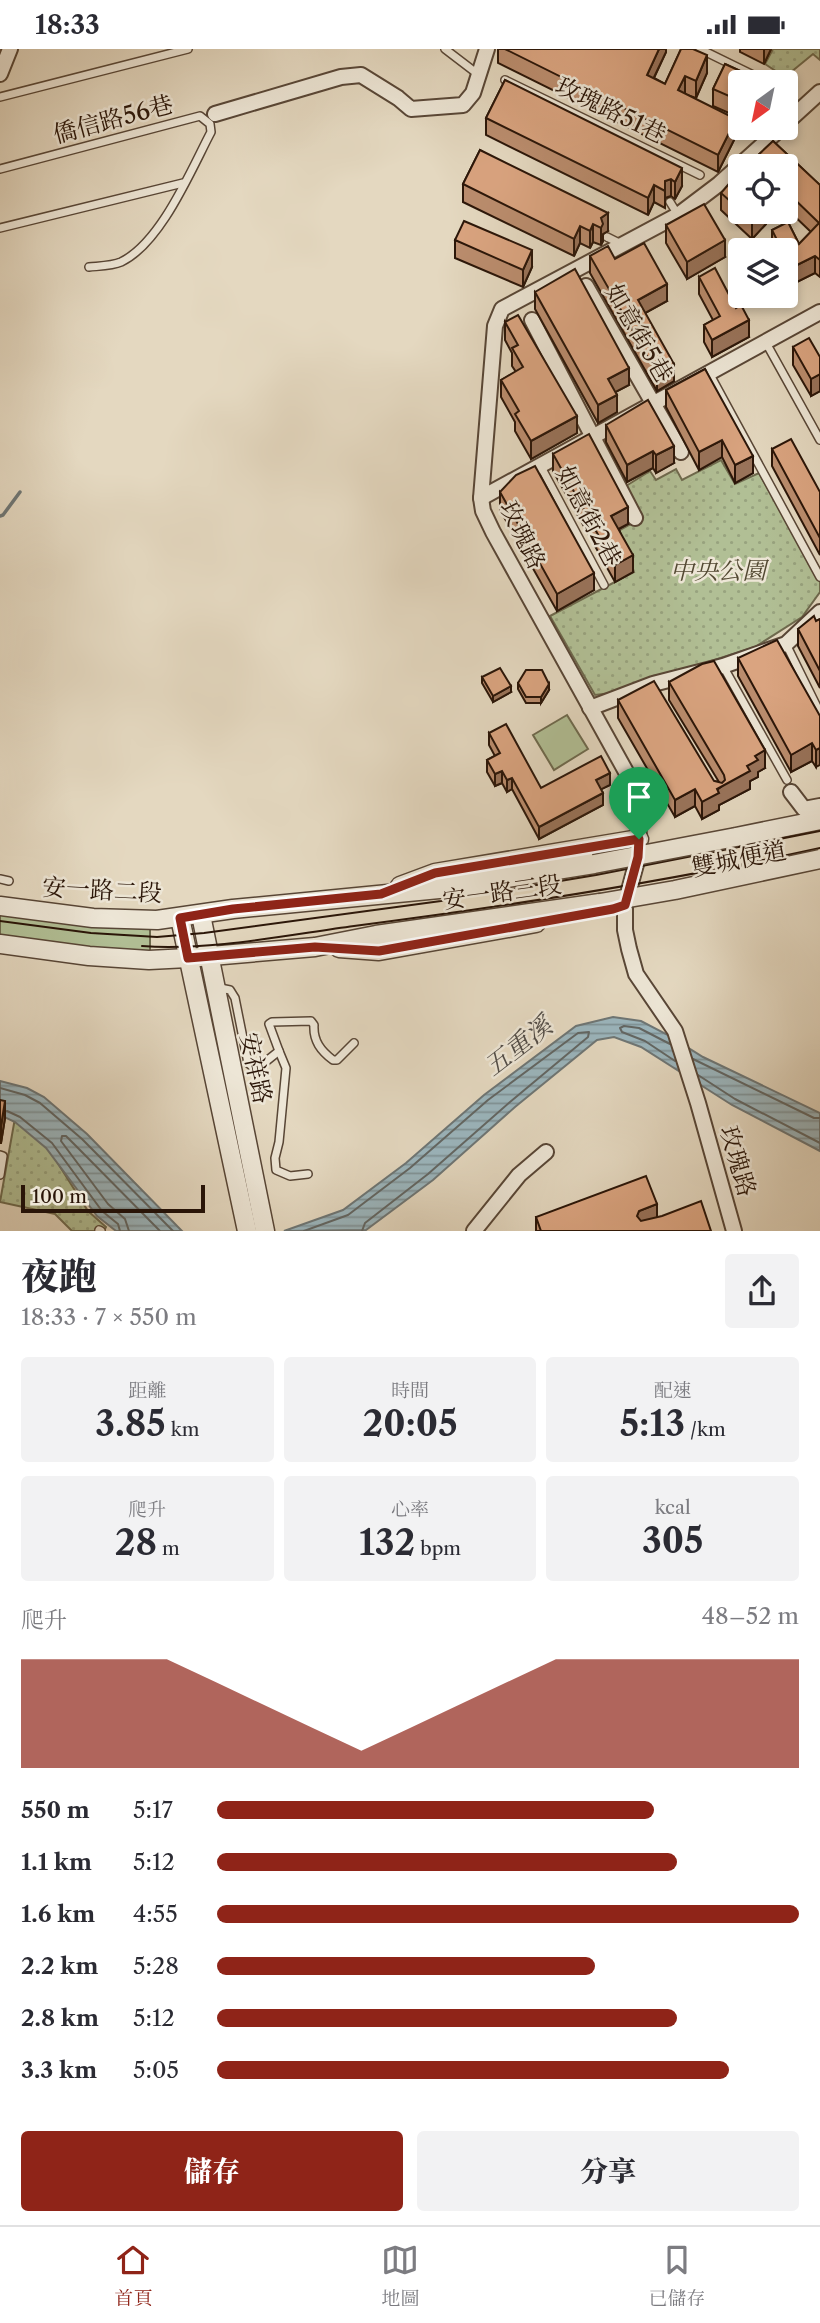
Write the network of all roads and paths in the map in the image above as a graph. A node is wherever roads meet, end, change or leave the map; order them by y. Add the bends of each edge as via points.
1 (10, 49) edge
2 (188, 49) edge
3 (445, 49) edge
4 (487, 49) edge
5 (700, 49) edge
6 (743, 70) edge
7 (0, 74) edge
8 (479, 76) junction
9 (505, 81) edge
10 (820, 92) edge
11 (0, 97) edge
12 (798, 109) edge
13 (215, 114) dead end
14 (768, 140) edge
15 (0, 169) edge
16 (700, 175) dead end
17 (183, 183) junction
18 (0, 228) edge
19 (607, 237) dead end
20 (621, 244) junction
21 (89, 267) dead end
22 (586, 286) edge
23 (819, 314) edge
24 (532, 320) dead end
25 (765, 340) junction
26 (709, 372) junction
27 (653, 403) junction
28 (594, 435) junction
29 (820, 440) edge
30 (681, 452) dead end
31 (540, 465) junction
32 (481, 498) junction
33 (635, 519) dead end
34 (820, 577) edge
35 (604, 585) dead end
36 (820, 612) edge
37 (786, 644) junction
38 (723, 666) junction
39 (590, 708) junction
40 (820, 713) edge
41 (789, 786) joint
42 (820, 806) edge
43 (820, 820) edge
44 (639, 839) junction
45 (820, 859) edge
46 (820, 866) edge
47 (381, 894) junction
48 (625, 905) junction
49 (0, 906) edge
50 (201, 915) junction
51 (180, 918) junction
52 (0, 944) edge
53 (315, 947) junction
54 (208, 957) junction
55 (188, 958) junction
56 (215, 987) junction
57 (354, 1044) dead end
58 (279, 1051) junction
59 (546, 1152) dead end
60 (0, 1155) edge
61 (308, 1174) dead end
62 (0, 1175) edge
63 (255, 1229) edge
64 (474, 1231) edge
65 (734, 1231) edge

1 - 7 street
2 - 11 lane
3 - 8 lane
4 - 8 street
5 - 6 lane
8 - 13 street via 463,105 411,109 361,75
9 - 16 lane, 玫瑰路51巷
10 - 12 street
14 - 20 street, 玫瑰路 via 719,184
15 - 17 lane, 僑信路56巷 via 200,116 211,132
17 - 18 lane
17 - 21 lane via 164,221 142,246 121,262
19 - 20 lane
20 - 32 street, 玫瑰路 via 502,309 495,326
22 - 27 street, 如意街5巷
23 - 25 street
24 - 28 street
25 - 26 street
25 - 29 lane
26 - 27 street
26 - 34 lane
27 - 28 street
27 - 30 street, 如意街5巷
28 - 31 street
28 - 33 street
31 - 32 street
31 - 35 lane, 如意街2巷
32 - 39 street, 玫瑰路 via 493,532
36 - 37 street
37 - 38 street
37 - 40 lane
38 - 39 street
38 - 41 lane
39 - 44 street, 玫瑰路 via 635,788
41 - 42 street via 804,809
43 - 47 street, 安一路三段, bridge via 594,864
44 - 47 street via 435,873
44 - 48 street, 玫瑰路
45 - 53 street, 安一路三段, bridge via 600,903
46 - 48 street, 雙城便道
47 - 50 street, 安一路三段
48 - 53 street via 379,951
48 - 65 street, 玫瑰路 via 625,930 636,974 676,1031
49 - 51 street, 安一路二段 via 93,918
50 - 51 street, 安一路二段
50 - 54 street, 安祥路
51 - 55 street, 安祥路
52 - 55 street via 89,956
53 - 54 street, 安一路三段
54 - 55 street, 安一路三段
54 - 56 street, 安祥路
55 - 63 street, 安祥路
56 - 58 lane via 230,990 234,998 248,1063 259,1067
56 - 63 street, 安祥路
57 - 58 lane via 333,1060 316,1042 311,1021 272,1022
58 - 61 lane via 286,1068 276,1170 290,1176
59 - 64 street via 519,1175
60 - 62 lane

